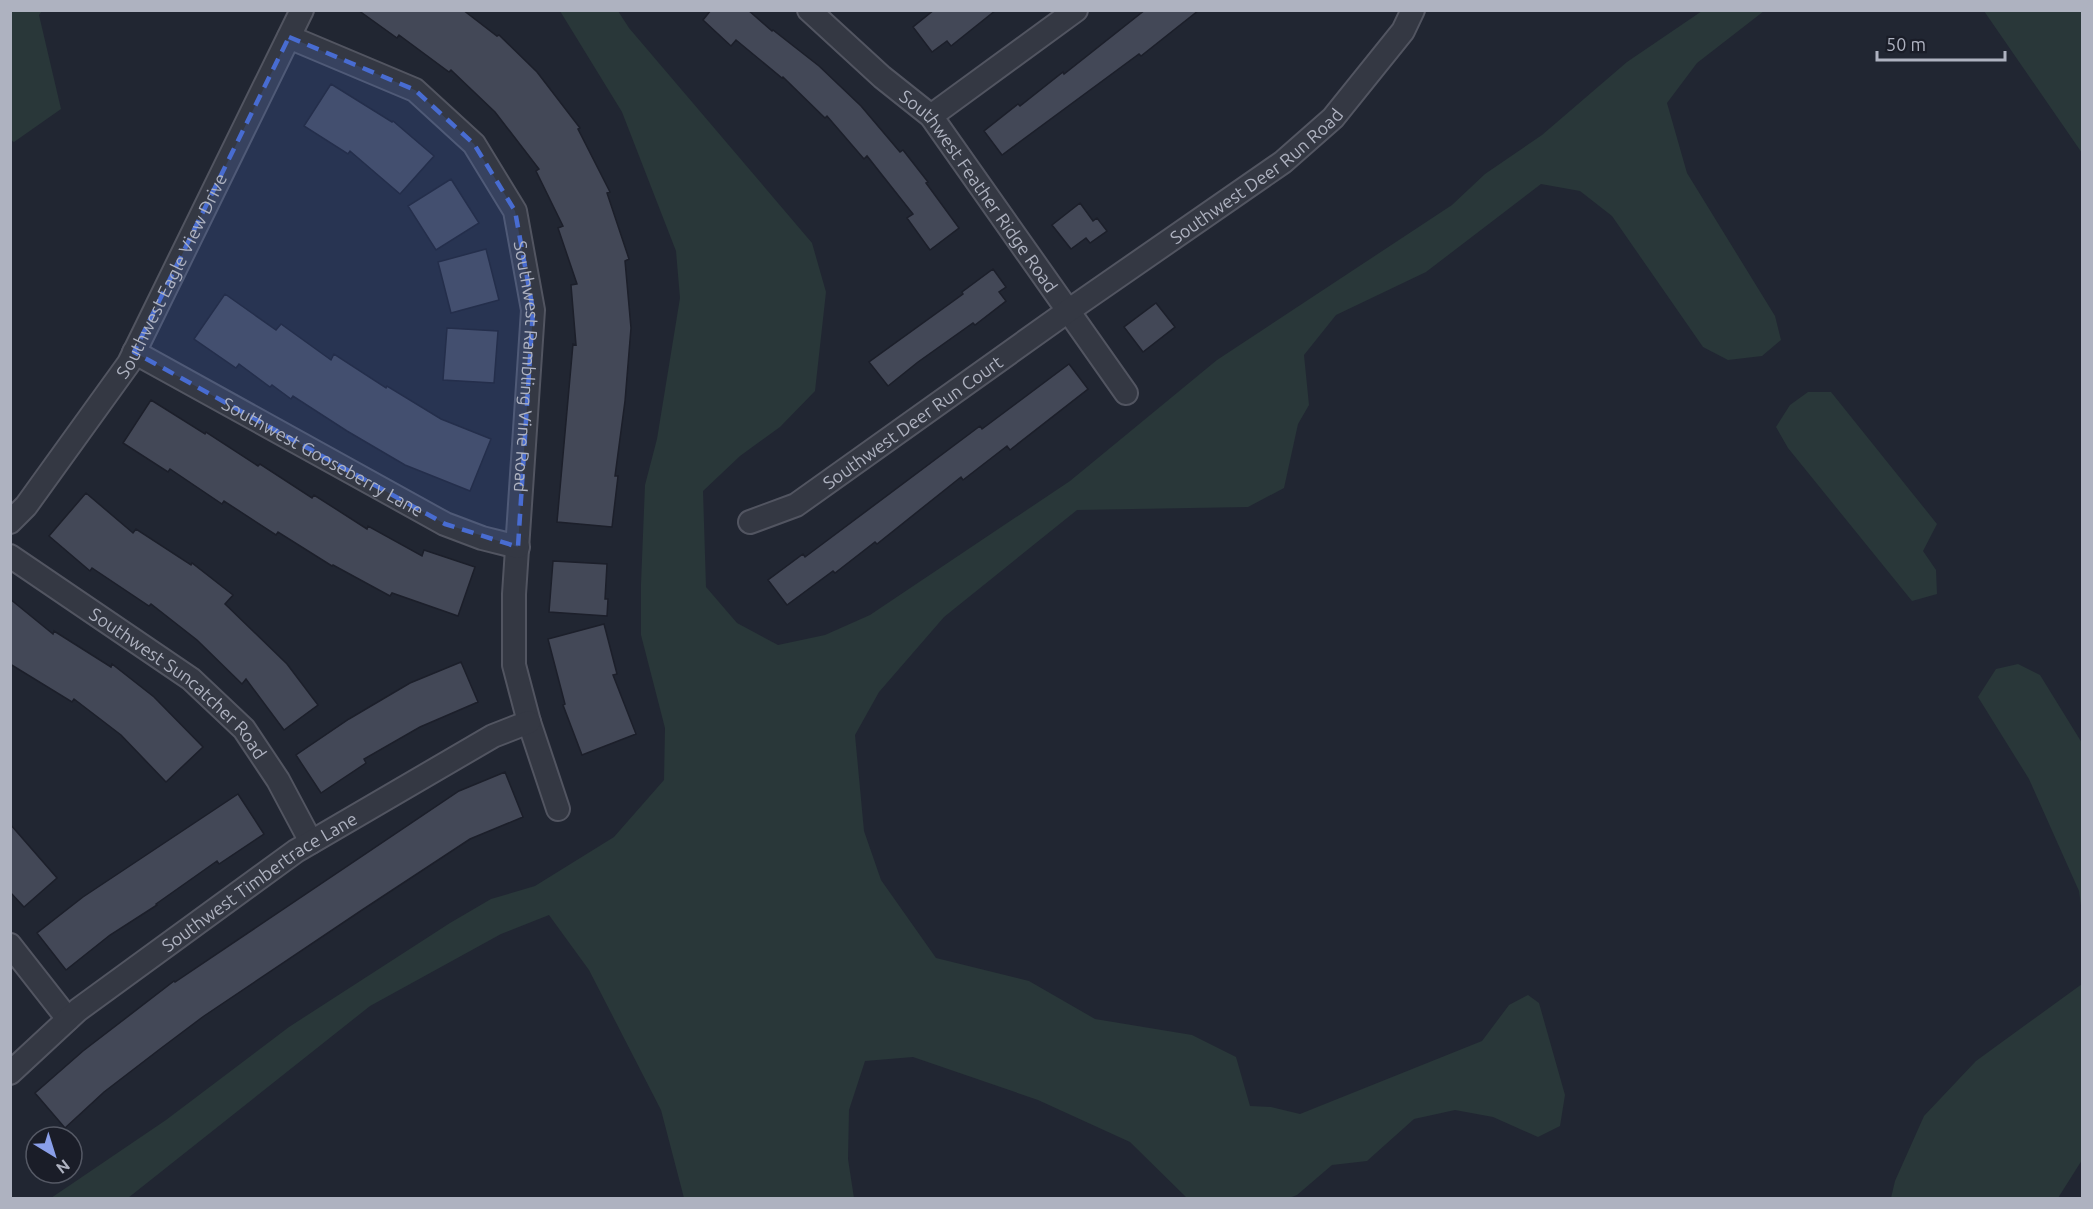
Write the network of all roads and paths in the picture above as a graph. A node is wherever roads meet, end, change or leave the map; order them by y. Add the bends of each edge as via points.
1 (302, 10) edge
2 (809, 10) edge
3 (1076, 10) edge
4 (1413, 10) edge
5 (289, 37) junction
6 (930, 117) junction
7 (1068, 311) junction
8 (134, 352) junction
9 (1126, 393) dead end
10 (10, 522) edge
11 (750, 522) dead end
12 (518, 547) junction
13 (10, 556) edge
14 (529, 722) junction
15 (558, 809) dead end
16 (311, 842) junction
17 (10, 945) edge
18 (68, 1019) junction
19 (10, 1073) edge

1 - 5 street, Southwest Eagle View Drive
2 - 6 street, Southwest Feather Ridge Road
3 - 6 street
4 - 7 street, Southwest Deer Run Road via 1403,31 1333,118 1283,162
5 - 8 street, Southwest Eagle View Drive
5 - 12 street, Southwest Rambling Vine Road via 416,90 474,144 515,211 533,310
6 - 7 street, Southwest Feather Ridge Road
7 - 9 street, Southwest Feather Ridge Road
7 - 11 street, Southwest Deer Run Court via 796,506
8 - 10 street, Southwest Eagle View Drive via 33,496
8 - 12 street, Southwest Gooseberry Lane via 445,524
12 - 14 street, Southwest Rambling Vine Road via 514,665
13 - 16 street, Southwest Suncatcher Road via 191,680 244,729 278,780
14 - 15 street, Southwest Rambling Vine Road
14 - 16 street, Southwest Timbertrace Lane via 493,736
16 - 18 street, Southwest Timbertrace Lane
17 - 18 street
18 - 19 street, Southwest Timbertrace Lane

